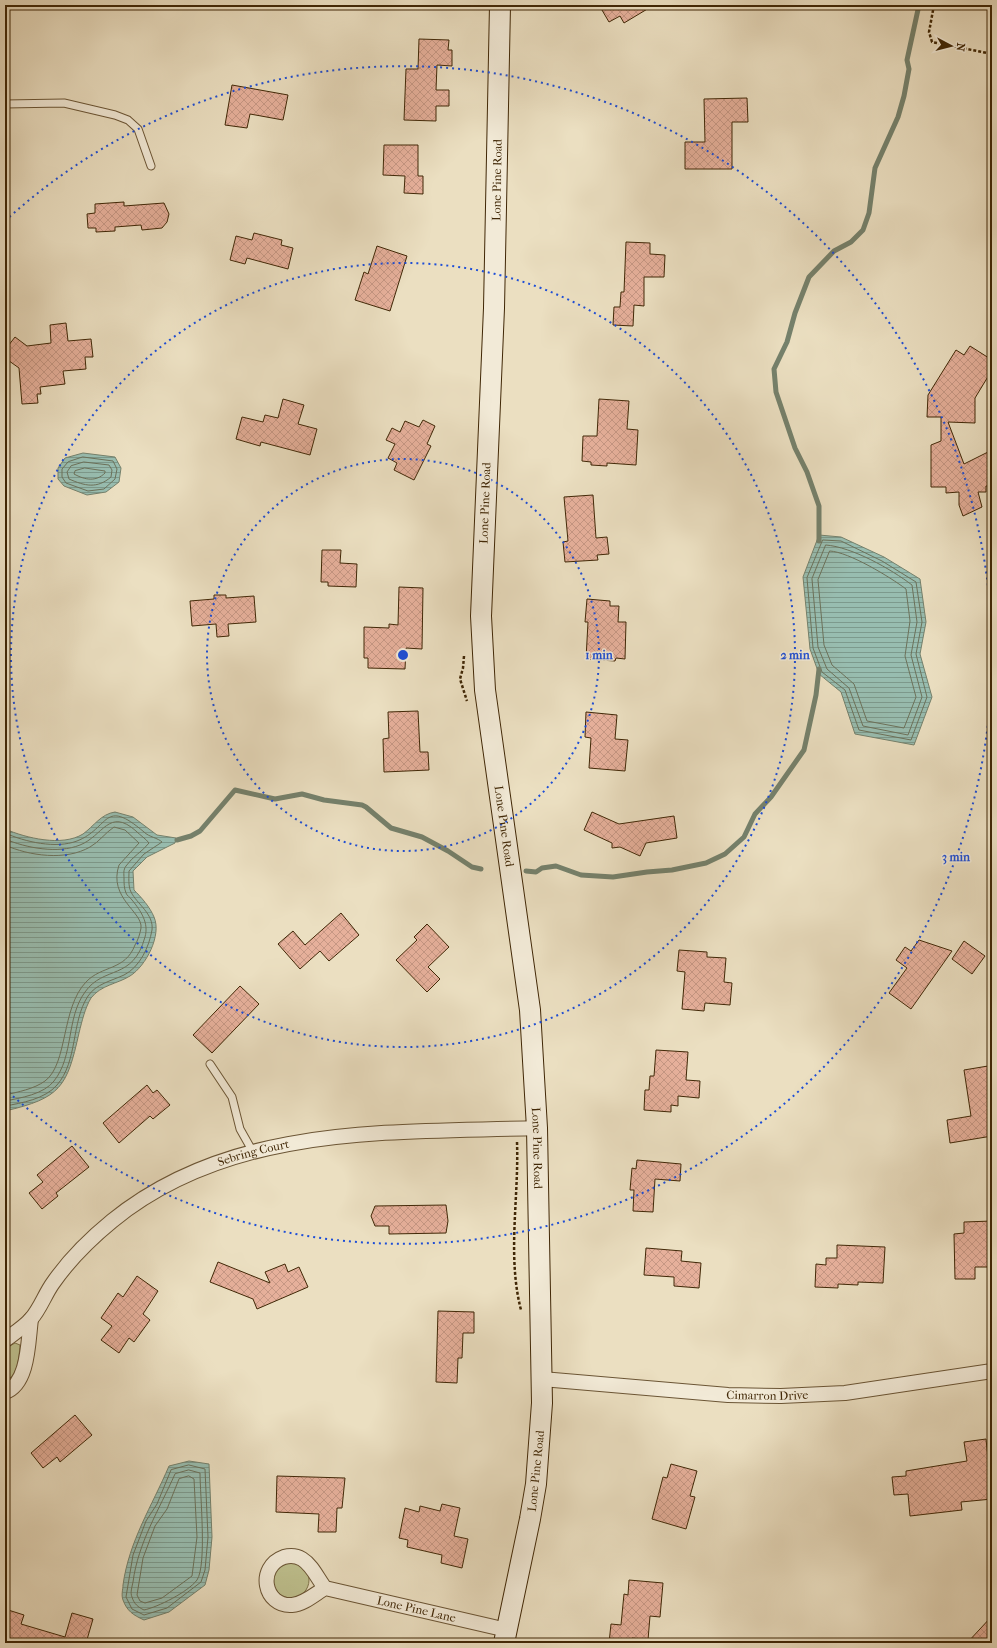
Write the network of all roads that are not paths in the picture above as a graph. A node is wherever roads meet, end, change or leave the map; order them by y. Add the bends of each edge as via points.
1 (500, 5) edge
2 (5, 104) edge
3 (151, 166) dead end
4 (210, 1064) dead end
5 (537, 1128) junction
6 (253, 1152) junction
7 (31, 1319) junction
8 (5, 1340) edge
9 (992, 1371) edge
10 (542, 1379) junction
11 (5, 1392) edge
12 (325, 1588) dead end
13 (506, 1636) edge

1 - 5 street, Lone Pine Road via 494,308 481,646 491,742 530,1010
2 - 3 lane via 64,103 128,120 138,129
4 - 6 lane via 232,1097 240,1129
5 - 6 street, Sebring Court via 341,1135
5 - 10 street, Lone Pine Road
6 - 7 street, Sebring Court via 178,1180 113,1220 67,1265
7 - 8 street, Sebring Court
7 - 11 street, Sebring Court via 24,1369 17,1385
9 - 10 street, Cimarron Drive via 852,1392 782,1396 728,1395
10 - 13 street, Lone Pine Road via 536,1484
12 - 13 street, Lone Pine Lane

